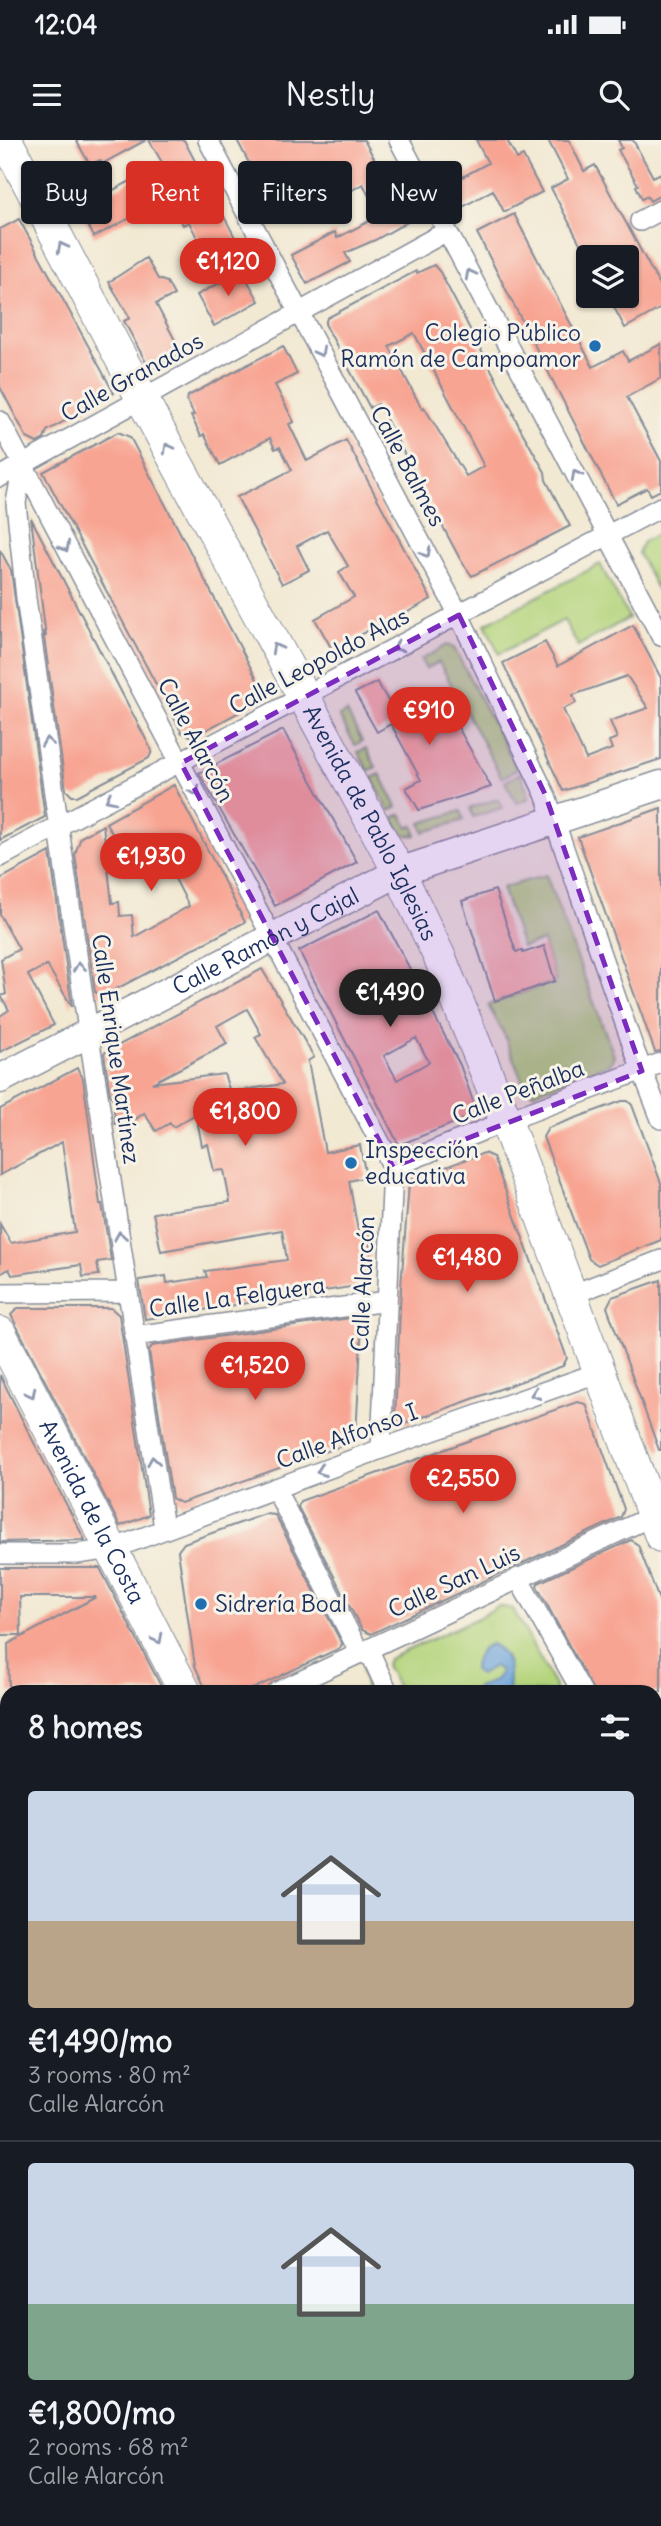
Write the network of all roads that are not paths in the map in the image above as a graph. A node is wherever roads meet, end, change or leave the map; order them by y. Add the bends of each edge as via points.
1 (6, 140) edge
2 (208, 140) edge
3 (399, 140) edge
4 (661, 210) edge
5 (640, 221) dead end
6 (447, 231) junction
7 (299, 313) junction
8 (142, 400) junction
9 (0, 421) edge
10 (23, 464) junction
11 (0, 477) edge
12 (661, 508) edge
13 (50, 519) junction
14 (19, 534) junction
15 (608, 536) junction
16 (458, 615) junction
17 (661, 636) edge
18 (303, 698) junction
19 (181, 763) junction
20 (661, 785) edge
21 (555, 820) junction
22 (59, 825) junction
23 (0, 857) edge
24 (399, 872) junction
25 (272, 937) junction
26 (89, 1034) junction
27 (661, 1063) edge
28 (642, 1070) junction
29 (0, 1079) edge
30 (661, 1119) edge
31 (506, 1121) junction
32 (393, 1167) junction
33 (661, 1260) edge
34 (128, 1292) junction
35 (0, 1293) edge
36 (571, 1295) junction
37 (387, 1301) junction
38 (0, 1333) edge
39 (134, 1336) junction
40 (600, 1372) junction
41 (381, 1449) junction
42 (275, 1488) junction
43 (658, 1521) edge
44 (163, 1528) junction
45 (112, 1549) junction
46 (0, 1554) edge
47 (518, 1578) junction
48 (360, 1652) junction
49 (181, 1685) edge
50 (292, 1685) edge
51 (385, 1685) edge
52 (578, 1685) edge

8 -> 1 main road, Avenida de Pablo Iglesias
2 - 7 street, Calle Balmes
3 - 6 street
4 - 5 street
6 - 7 street, Calle Granados
15 -> 6 street
7 - 8 street, Calle Granados
7 -> 16 street, Calle Balmes
8 - 10 street, Calle Granados
18 -> 8 main road, Avenida de Pablo Iglesias
9 - 10 street, Calle Alarcón
10 - 11 street, Calle Granados
10 - 13 street, Calle Alarcón
10 - 14 street, Calle Enrique Martínez via 16,503
12 - 15 street, Calle Leopoldo Alas
13 - 14 street via 32,523
13 -> 19 street, Calle Alarcón
22 -> 14 street, Calle Enrique Martínez
15 - 16 street, Calle Leopoldo Alas
15 - 17 street
16 -> 18 street, Calle Leopoldo Alas
16 - 21 street, Calle Balmes
18 - 19 street, Calle Leopoldo Alas
18 - 24 main road, Avenida de Pablo Iglesias
19 -> 22 street, Calle Leopoldo Alas
19 -> 25 street, Calle Alarcón
20 - 21 main road, Calle Ramón y Cajal
21 - 24 main road, Calle Ramón y Cajal
21 - 28 street, Calle Balmes
22 - 23 street, Calle Leopoldo Alas
26 -> 22 street, Calle Enrique Martínez
24 - 25 main road, Calle Ramón y Cajal
24 - 31 main road, Avenida de Pablo Iglesias via 440,958
25 - 26 main road, Calle Ramón y Cajal
25 - 32 street, Calle Alarcón
26 - 29 main road, Calle Ramón y Cajal
34 -> 26 street, Calle Enrique Martínez
27 - 28 street, Calle Peñalba
28 - 30 street, Calle Balmes
28 - 31 street, Calle Peñalba
31 - 32 street, Calle Peñalba
31 - 36 main road, Avenida de Pablo Iglesias
32 - 37 street, Calle Alarcón
33 - 36 street
34 - 35 street
34 - 39 street, Calle Enrique Martínez
36 - 40 main road, Avenida de Pablo Iglesias
37 - 39 street, Calle La Felguera
37 - 41 street, Calle Alarcón
38 -> 45 main road, Avenida de la Costa
44 -> 39 street, Calle Enrique Martínez
40 -> 41 street, Calle Alfonso I
40 - 43 main road, Avenida de Pablo Iglesias
41 -> 42 street, Calle Alfonso I
42 - 44 street, Calle Alfonso I
42 - 48 street
43 - 47 street, Calle San Luis
44 - 45 street, Calle Alfonso I
45 - 46 street, Calle Alfonso I
45 -> 49 main road, Avenida de la Costa
47 - 48 street, Calle San Luis
47 - 52 street
48 - 50 street, Calle San Luis
48 - 51 street via 372,1657

